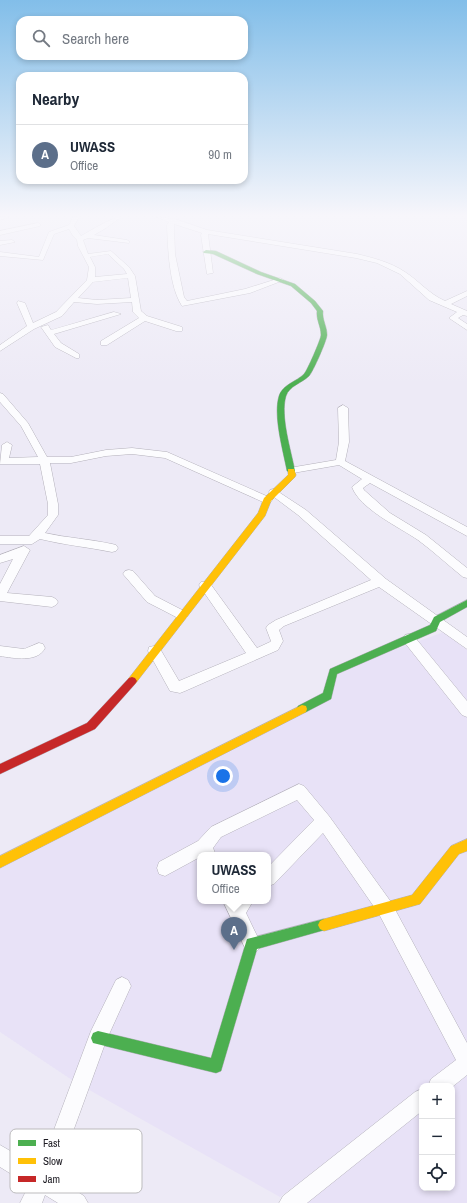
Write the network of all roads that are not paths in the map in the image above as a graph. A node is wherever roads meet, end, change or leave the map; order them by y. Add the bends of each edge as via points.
1 (92, 273) edge
2 (130, 273) edge
3 (176, 273) edge
4 (259, 273) edge
5 (402, 273) edge
6 (132, 276) junction
7 (91, 280) junction
8 (280, 280) junction
9 (467, 293) edge
10 (74, 300) junction
11 (136, 300) junction
12 (21, 303) dead end
13 (444, 305) junction
14 (465, 313) edge
15 (117, 314) dead end
16 (144, 318) junction
17 (42, 323) junction
18 (31, 327) junction
19 (467, 328) edge
20 (179, 329) dead end
21 (49, 333) junction
22 (104, 343) dead end
23 (0, 349) edge
24 (76, 356) dead end
25 (0, 396) edge
26 (343, 408) dead end
27 (7, 445) dead end
28 (44, 460) junction
29 (1, 461) edge
30 (340, 462) junction
31 (293, 470) junction
32 (370, 478) junction
33 (270, 496) junction
34 (467, 532) edge
35 (35, 537) junction
36 (0, 540) edge
37 (112, 548) dead end
38 (22, 552) junction
39 (0, 559) edge
40 (129, 574) dead end
41 (467, 574) edge
42 (380, 581) junction
43 (205, 585) junction
44 (0, 596) edge
45 (52, 602) dead end
46 (467, 603) edge
47 (182, 615) junction
48 (437, 620) junction
49 (409, 639) junction
50 (467, 644) edge
51 (39, 648) dead end
52 (0, 651) edge
53 (154, 652) junction
54 (255, 655) junction
55 (467, 711) edge
56 (0, 769) edge
57 (324, 821) junction
58 (467, 845) edge
59 (206, 851) edge
60 (197, 855) edge
61 (0, 862) edge
62 (165, 868) dead end
63 (271, 875) edge
64 (238, 904) edge
65 (385, 908) junction
66 (252, 944) junction
67 (122, 986) dead end
68 (98, 1038) junction
69 (467, 1062) edge
70 (442, 1083) edge
71 (419, 1101) edge
72 (64, 1129) edge
73 (0, 1155) edge
74 (10, 1161) edge
75 (36, 1193) edge
76 (62, 1193) edge
77 (31, 1203) edge
78 (77, 1203) edge
79 (290, 1203) edge

1 - 7 street
2 - 6 street
3 - 8 street via 180,297 185,304 247,291
4 - 8 street
5 - 13 street via 414,285
6 - 7 street
6 - 11 street
7 - 10 street
8 - 31 street via 293,285 320,310 319,318 324,336 308,374 292,383 283,395 282,419
9 - 13 street
10 - 11 street
10 - 17 street via 59,314
11 - 16 street via 137,312
12 - 18 street
13 - 14 street
14 - 19 street via 453,318
15 - 21 street
16 - 20 street
16 - 22 street
17 - 18 street
17 - 21 street
18 - 23 street
21 - 24 street via 58,345
25 - 28 street via 25,424
26 - 30 street via 344,442
27 - 29 street
28 - 29 street
28 - 33 street via 71,460 106,453 167,455
28 - 35 street via 53,515
30 - 31 street
30 - 32 street
31 - 33 street via 292,475
32 - 34 street
32 - 41 street via 357,487 359,492 386,516 422,538
33 - 42 street via 298,508
33 - 43 street via 262,514
35 - 36 street
35 - 37 street
35 - 38 street
38 - 39 street
38 - 44 street
40 - 47 street via 150,599
42 - 48 street
42 - 54 street via 273,626 277,643
43 - 47 street
43 - 54 street
44 - 45 street
46 - 48 street
47 - 53 street
48 - 49 street via 433,628
48 - 50 street
49 - 55 street
49 - 61 street via 334,672 327,696
51 - 52 street via 25,654
53 - 54 street via 170,682 177,687
53 - 56 street via 126,688 91,726
57 - 59 street via 299,791 216,832
57 - 63 street
57 - 65 street
58 - 65 street via 455,850 416,900
60 - 62 street
64 - 66 street
65 - 66 street
65 - 69 street
66 - 68 street via 216,1066
67 - 68 street
68 - 72 street
69 - 70 street
71 - 79 street
73 - 74 street
75 - 77 street
76 - 78 street

